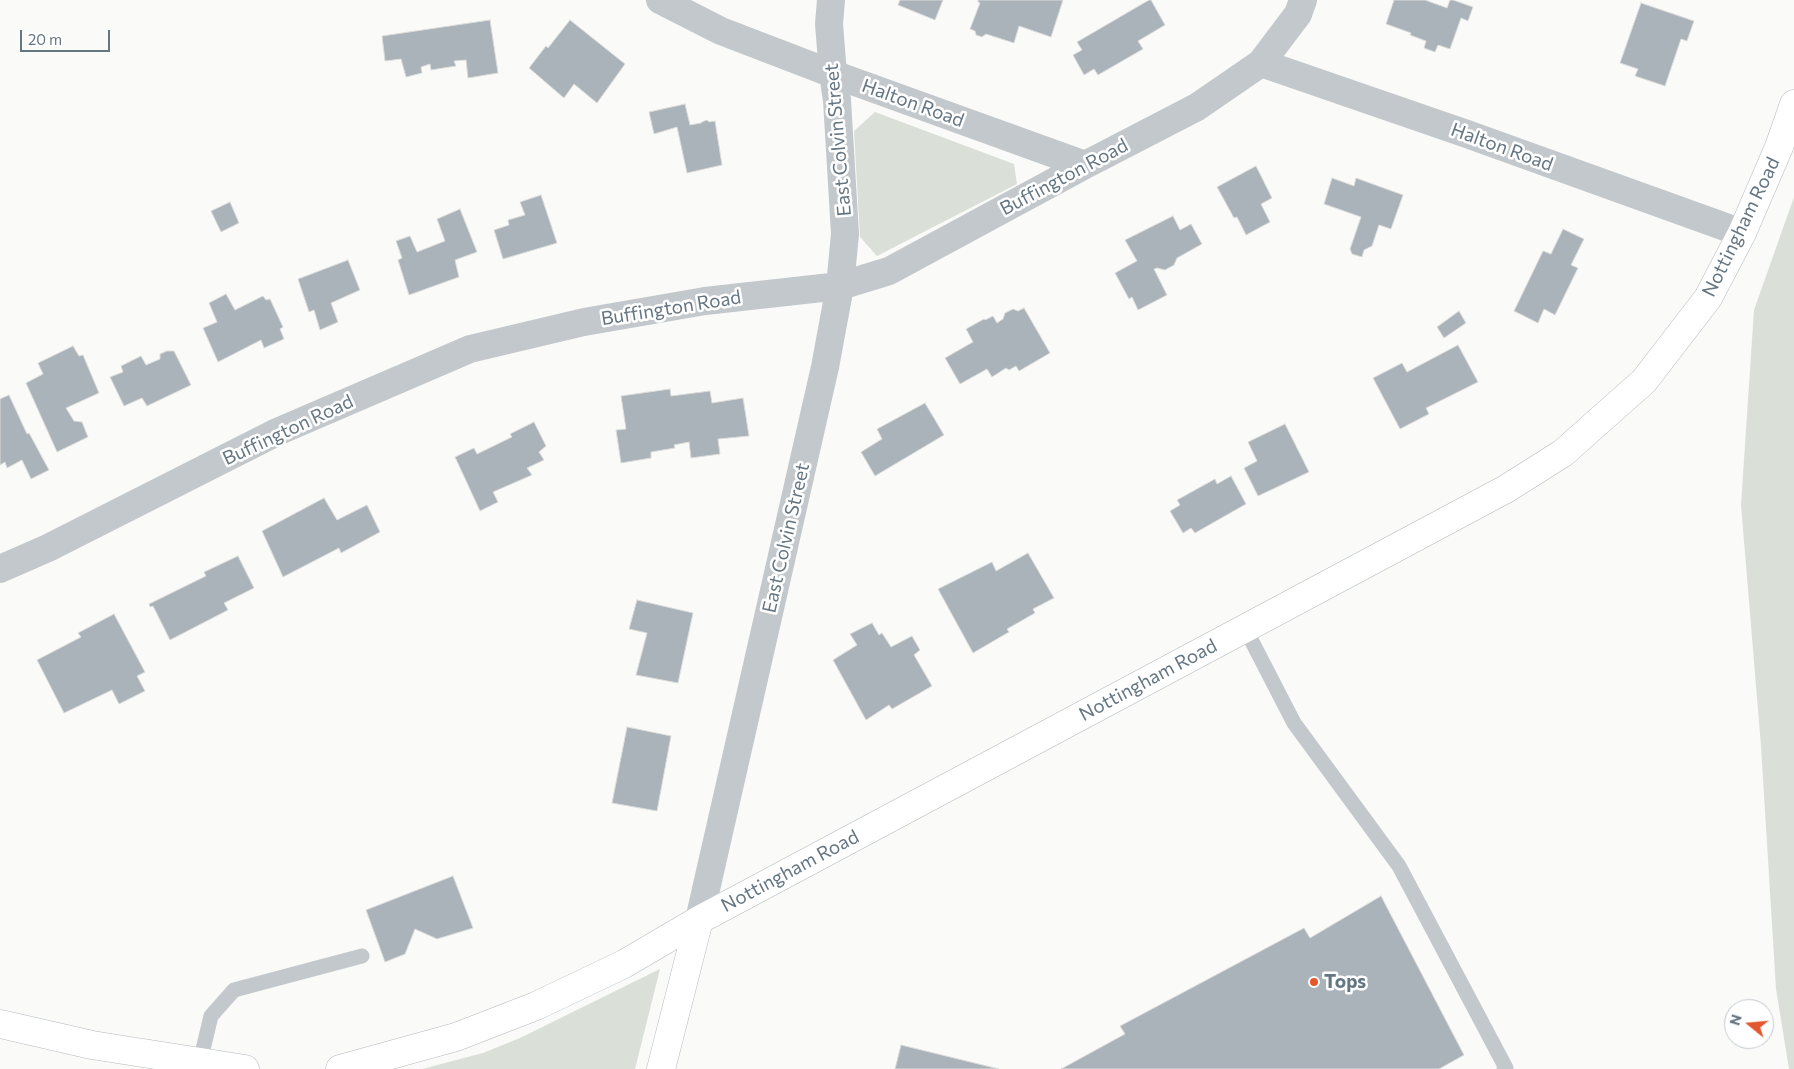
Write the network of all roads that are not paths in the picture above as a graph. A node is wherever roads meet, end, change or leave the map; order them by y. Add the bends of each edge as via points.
1 (660, 0) edge
2 (831, 0) edge
3 (1303, 0) edge
4 (1261, 63) junction
5 (833, 74) junction
6 (1794, 104) edge
7 (1086, 165) junction
8 (1742, 233) junction
9 (840, 286) junction
10 (0, 569) edge
11 (1245, 628) junction
12 (699, 920) junction
13 (362, 956) dead end
14 (0, 1024) edge
15 (200, 1062) junction
16 (244, 1069) edge
17 (340, 1069) edge
18 (662, 1069) edge
19 (1504, 1069) edge

1 - 5 street, Halton Road via 721,31
2 - 5 street, East Colvin Street via 829,24
3 - 4 street, Buffington Road via 1298,14
4 - 7 street, Buffington Road via 1198,107
4 - 8 street, Halton Road
5 - 7 street, Halton Road
5 - 9 street, East Colvin Street via 845,234
6 - 8 street, Nottingham Road
7 - 9 street, Buffington Road via 889,271
8 - 11 street, Nottingham Road via 1708,298 1644,381 1563,453 1506,488
9 - 10 street, Buffington Road via 704,301 584,322 470,349 277,432
9 - 12 street, East Colvin Street
11 - 12 street, Nottingham Road
11 - 19 lane via 1294,723 1399,866
12 - 17 street, Nottingham Road via 624,964 536,1006 456,1037
12 - 18 street, East Colvin Street
13 - 15 lane via 234,990 211,1016
14 - 15 street via 92,1045
15 - 16 street

